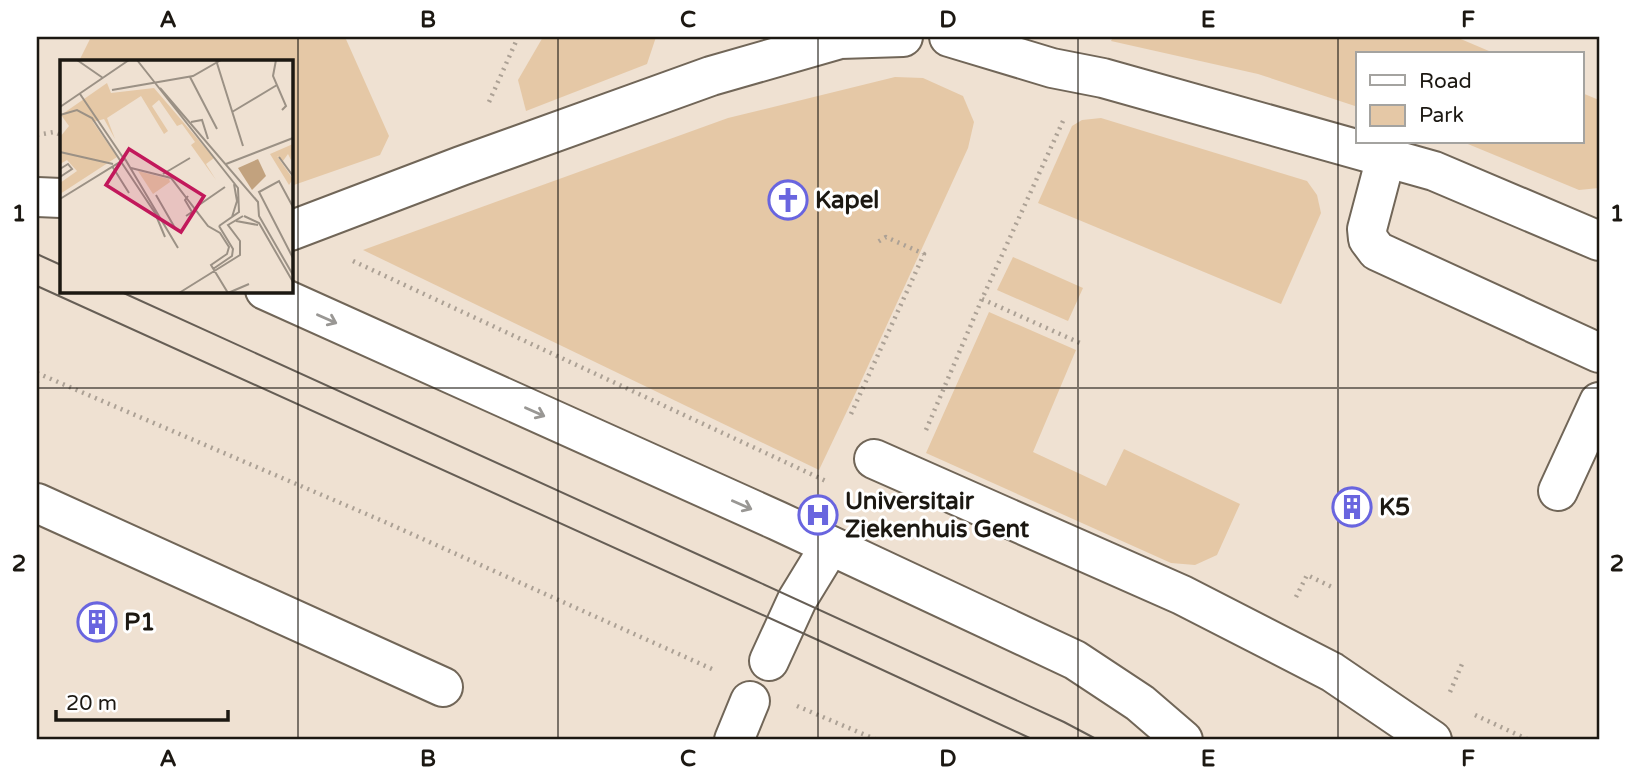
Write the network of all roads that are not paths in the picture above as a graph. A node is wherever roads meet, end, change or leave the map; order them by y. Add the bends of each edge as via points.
1 (903, 37) edge
2 (949, 37) edge
3 (786, 46) edge
4 (1385, 157) junction
5 (37, 197) edge
6 (60, 198) edge
7 (292, 231) edge
8 (1599, 241) edge
9 (269, 292) edge
10 (1599, 353) edge
11 (1599, 401) edge
12 (890, 466) road end
13 (1558, 491) dead end
14 (37, 503) edge
15 (830, 546) junction
16 (769, 661) dead end
17 (443, 687) dead end
18 (750, 701) dead end
19 (734, 740) edge
20 (1183, 740) edge
21 (1432, 740) edge

1 - 3 lane
2 - 4 lane
3 - 7 lane
4 - 8 lane via 1434,171
4 - 10 lane via 1367,229 1377,251
5 - 6 lane
9 -> 15 lane
11 - 13 lane
12 - 21 lane via 1182,595 1332,672
14 - 17 lane
15 - 16 lane via 797,600
15 - 20 lane via 1075,660 1140,703
18 - 19 lane

